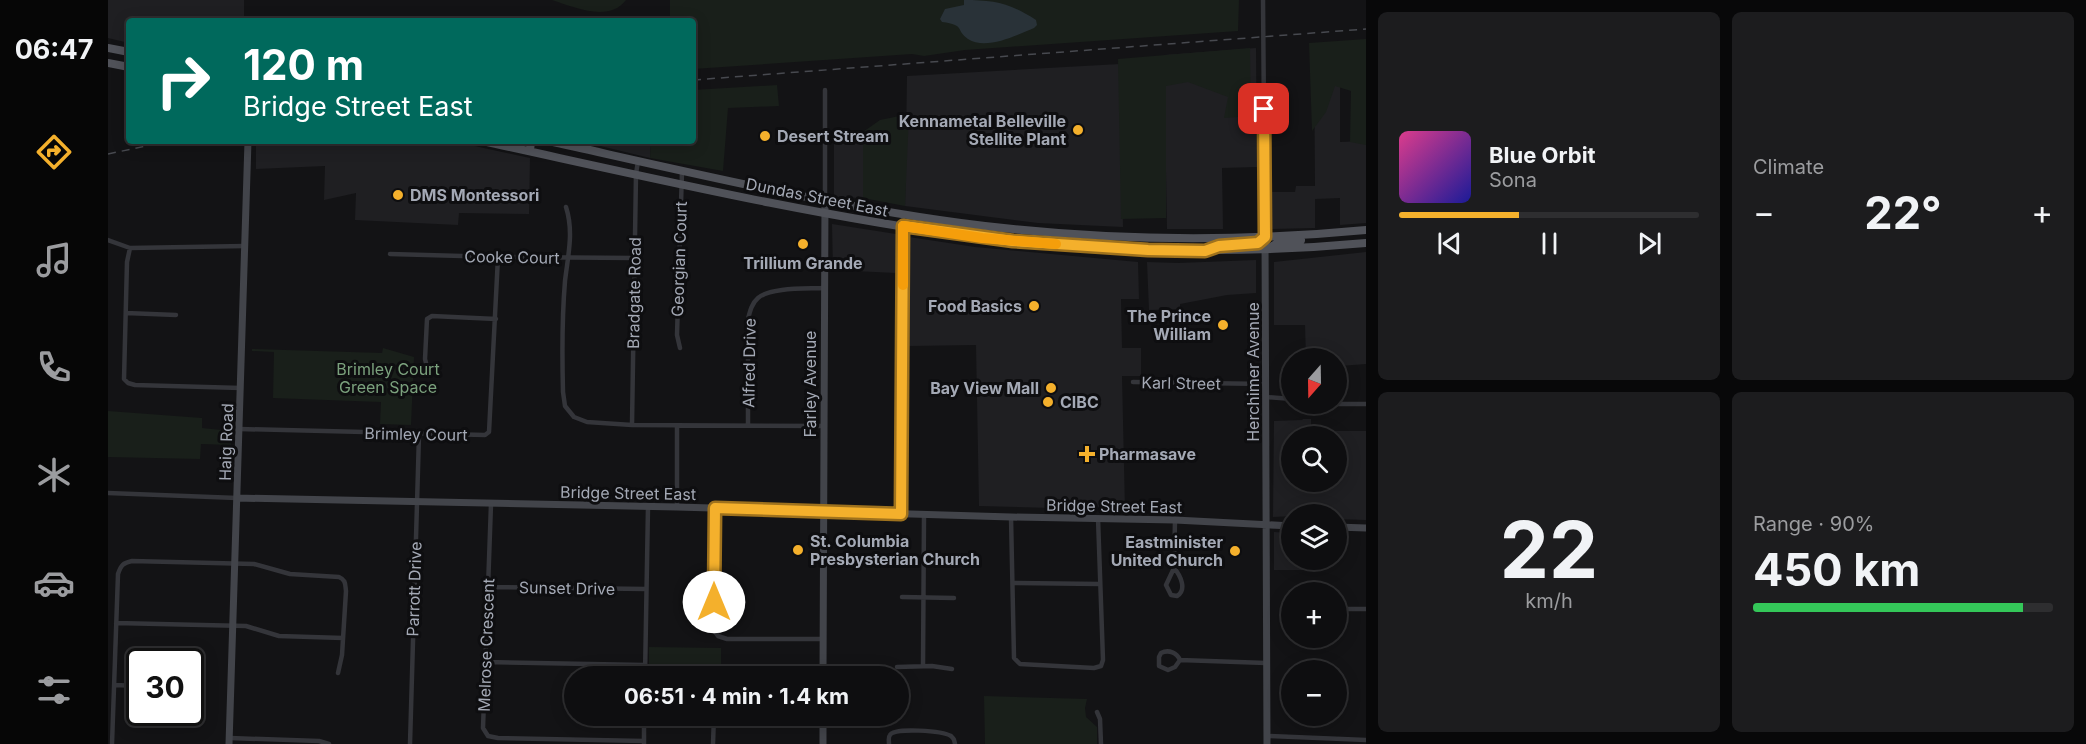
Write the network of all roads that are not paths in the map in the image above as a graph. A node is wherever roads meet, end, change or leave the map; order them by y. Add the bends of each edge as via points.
1 (1263, 0) edge
2 (108, 48) edge
3 (126, 51) edge
4 (108, 63) edge
5 (126, 66) edge
6 (825, 90) dead end
7 (248, 144) edge
8 (496, 144) edge
9 (531, 144) edge
10 (562, 144) edge
11 (530, 151) junction
12 (639, 161) junction
13 (682, 169) junction
14 (636, 174) junction
15 (681, 184) junction
16 (791, 193) junction
17 (825, 200) junction
18 (788, 206) junction
19 (566, 207) dead end
20 (825, 213) junction
21 (903, 214) junction
22 (903, 226) junction
23 (1366, 230) edge
24 (1318, 234) junction
25 (1265, 237) junction
26 (108, 240) edge
27 (1366, 243) edge
28 (245, 246) junction
29 (130, 248) junction
30 (1266, 250) junction
31 (1205, 251) junction
32 (390, 254) dead end
33 (498, 258) junction
34 (569, 258) junction
35 (634, 258) junction
36 (824, 288) junction
37 (126, 313) junction
38 (176, 315) dead end
39 (496, 319) junction
40 (680, 348) dead end
41 (428, 371) dead end
42 (1132, 382) dead end
43 (1266, 384) junction
44 (241, 388) junction
45 (1266, 397) junction
46 (1281, 398) edge
47 (1347, 404) edge
48 (1366, 404) edge
49 (632, 425) junction
50 (748, 425) junction
51 (677, 426) junction
52 (824, 426) junction
53 (240, 429) junction
54 (418, 435) junction
55 (108, 493) edge
56 (237, 498) junction
57 (417, 502) junction
58 (490, 504) junction
59 (648, 507) junction
60 (677, 507) junction
61 (715, 508) junction
62 (825, 511) junction
63 (901, 514) junction
64 (924, 515) junction
65 (1011, 517) junction
66 (1098, 518) junction
67 (1175, 520) junction
68 (1266, 525) junction
69 (1281, 526) edge
70 (1347, 527) edge
71 (1366, 528) edge
72 (235, 563) junction
73 (1174, 568) junction
74 (1013, 583) junction
75 (1100, 584) junction
76 (488, 588) junction
77 (646, 589) junction
78 (902, 597) dead end
79 (925, 598) junction
80 (954, 598) dead end
81 (1347, 609) edge
82 (1366, 609) edge
83 (116, 622) junction
84 (234, 625) junction
85 (343, 638) junction
86 (824, 639) junction
87 (1180, 660) junction
88 (485, 662) junction
89 (1266, 663) junction
90 (645, 665) joint
91 (823, 666) edge
92 (923, 666) junction
93 (909, 667) edge
94 (952, 669) dead end
95 (338, 673) dead end
96 (114, 685) junction
97 (126, 685) edge
98 (1097, 712) dead end
99 (644, 726) edge
100 (714, 726) edge
101 (823, 726) edge
102 (1267, 740) edge
103 (1366, 740) edge
104 (229, 741) edge
105 (644, 742) edge
106 (112, 744) edge
107 (329, 744) edge
108 (410, 744) edge
109 (713, 744) edge
110 (823, 744) edge
111 (889, 744) edge
112 (955, 744) edge
113 (1101, 744) edge

1 - 25 street, Herchimer Avenue
2 - 3 main road
4 - 5 main road
6 - 17 street, Farley Avenue
7 - 28 street, Haig Road
8 - 11 main road, Dundas Street East
9 - 11 main road
10 - 12 main road, Dundas Street East
11 - 14 main road, Dundas Street East
12 - 13 main road, Dundas Street East
12 - 14 street, Bradgate Road
13 - 15 street, Georgian Court
13 - 16 main road, Dundas Street East
14 - 15 main road, Dundas Street East
14 - 35 street, Bradgate Road
15 - 18 main road, Dundas Street East
15 - 40 street, Georgian Court via 677,335
16 - 17 main road, Dundas Street East
16 - 18 main road
17 - 20 street, Farley Avenue
17 - 21 main road, Dundas Street East
18 - 20 main road, Dundas Street East
19 - 34 street via 571,225
20 - 22 main road, Dundas Street East
20 - 36 street, Farley Avenue
21 - 22 street
21 - 25 main road, Dundas Street East via 1086,234
22 - 31 main road, Dundas Street East via 1013,241
22 - 63 street
23 - 24 main road, Dundas Street East
24 - 25 main road, Dundas Street East
24 - 30 main road
25 - 30 street, Herchimer Avenue
25 - 31 main road via 1258,243
26 - 29 street
27 - 30 main road, Dundas Street East
28 - 29 street
28 - 44 street, Haig Road
29 - 37 street
30 - 31 main road, Dundas Street East
30 - 43 street, Herchimer Avenue
32 - 33 street, Cooke Court
33 - 34 street, Cooke Court
33 - 39 street, Brimley Court
34 - 35 street, Cooke Court
34 - 49 street via 562,375 565,406 574,417 586,422
35 - 49 street, Bradgate Road
36 - 50 street, Alfred Drive via 769,292 751,307
36 - 52 street, Farley Avenue
37 - 38 street
37 - 44 street via 124,379 128,383
39 - 41 street via 427,319
39 - 54 street, Brimley Court via 489,432
42 - 43 street, Karl Street
43 - 45 street, Herchimer Avenue
44 - 53 street, Haig Road
45 - 46 street
45 - 68 street, Herchimer Avenue
47 - 48 street
49 - 51 street
50 - 51 street
50 - 52 street
51 - 60 street
52 - 62 street, Farley Avenue
53 - 54 street, Brimley Court
53 - 56 street, Haig Road
54 - 57 street, Parrott Drive
55 - 56 street, Bridge Street East
56 - 57 street, Bridge Street East
56 - 72 street, Haig Road
57 - 58 street, Bridge Street East
57 - 108 street, Parrott Drive
58 - 59 street, Bridge Street East
58 - 76 street, Melrose Crescent
59 - 60 street, Bridge Street East
59 - 77 street
60 - 61 street, Bridge Street East
61 - 62 street, Bridge Street East
61 - 86 street via 718,636
62 - 63 street, Bridge Street East
62 - 86 street, Farley Avenue
63 - 64 street, Bridge Street East
64 - 65 street, Bridge Street East
64 - 79 street
65 - 66 street, Bridge Street East
65 - 74 street
66 - 67 street, Bridge Street East
66 - 75 street
67 - 68 street, Bridge Street East
67 - 73 street
68 - 69 street, Bridge Street East
68 - 89 street, Herchimer Avenue
70 - 71 street
72 - 83 street via 125,562 118,574
72 - 84 street, Haig Road
72 - 85 street via 290,574 343,578
73 - 73 street via 1166,585 1171,595 1177,596 1183,589
74 - 75 street
74 - 75 street via 1017,662 1094,669 1103,660
76 - 77 street, Sunset Drive
76 - 88 street, Melrose Crescent
77 - 90 street
78 - 79 street
79 - 80 street
79 - 92 street
81 - 82 street
83 - 84 street
83 - 96 street
84 - 85 street via 279,636
84 - 104 street, Haig Road
85 - 95 street
86 - 91 street, Farley Avenue
87 - 87 street via 1169,651 1161,653 1158,662 1168,670
87 - 89 street
88 - 90 street
88 - 105 street, Melrose Crescent via 483,728 488,736
89 - 102 street, Herchimer Avenue
92 - 93 street
92 - 94 street
96 - 97 street
96 - 106 street
98 - 113 street
99 - 105 street
100 - 109 street
101 - 110 street
102 - 103 street
104 - 107 street
111 - 112 street via 891,732 897,730 949,734

